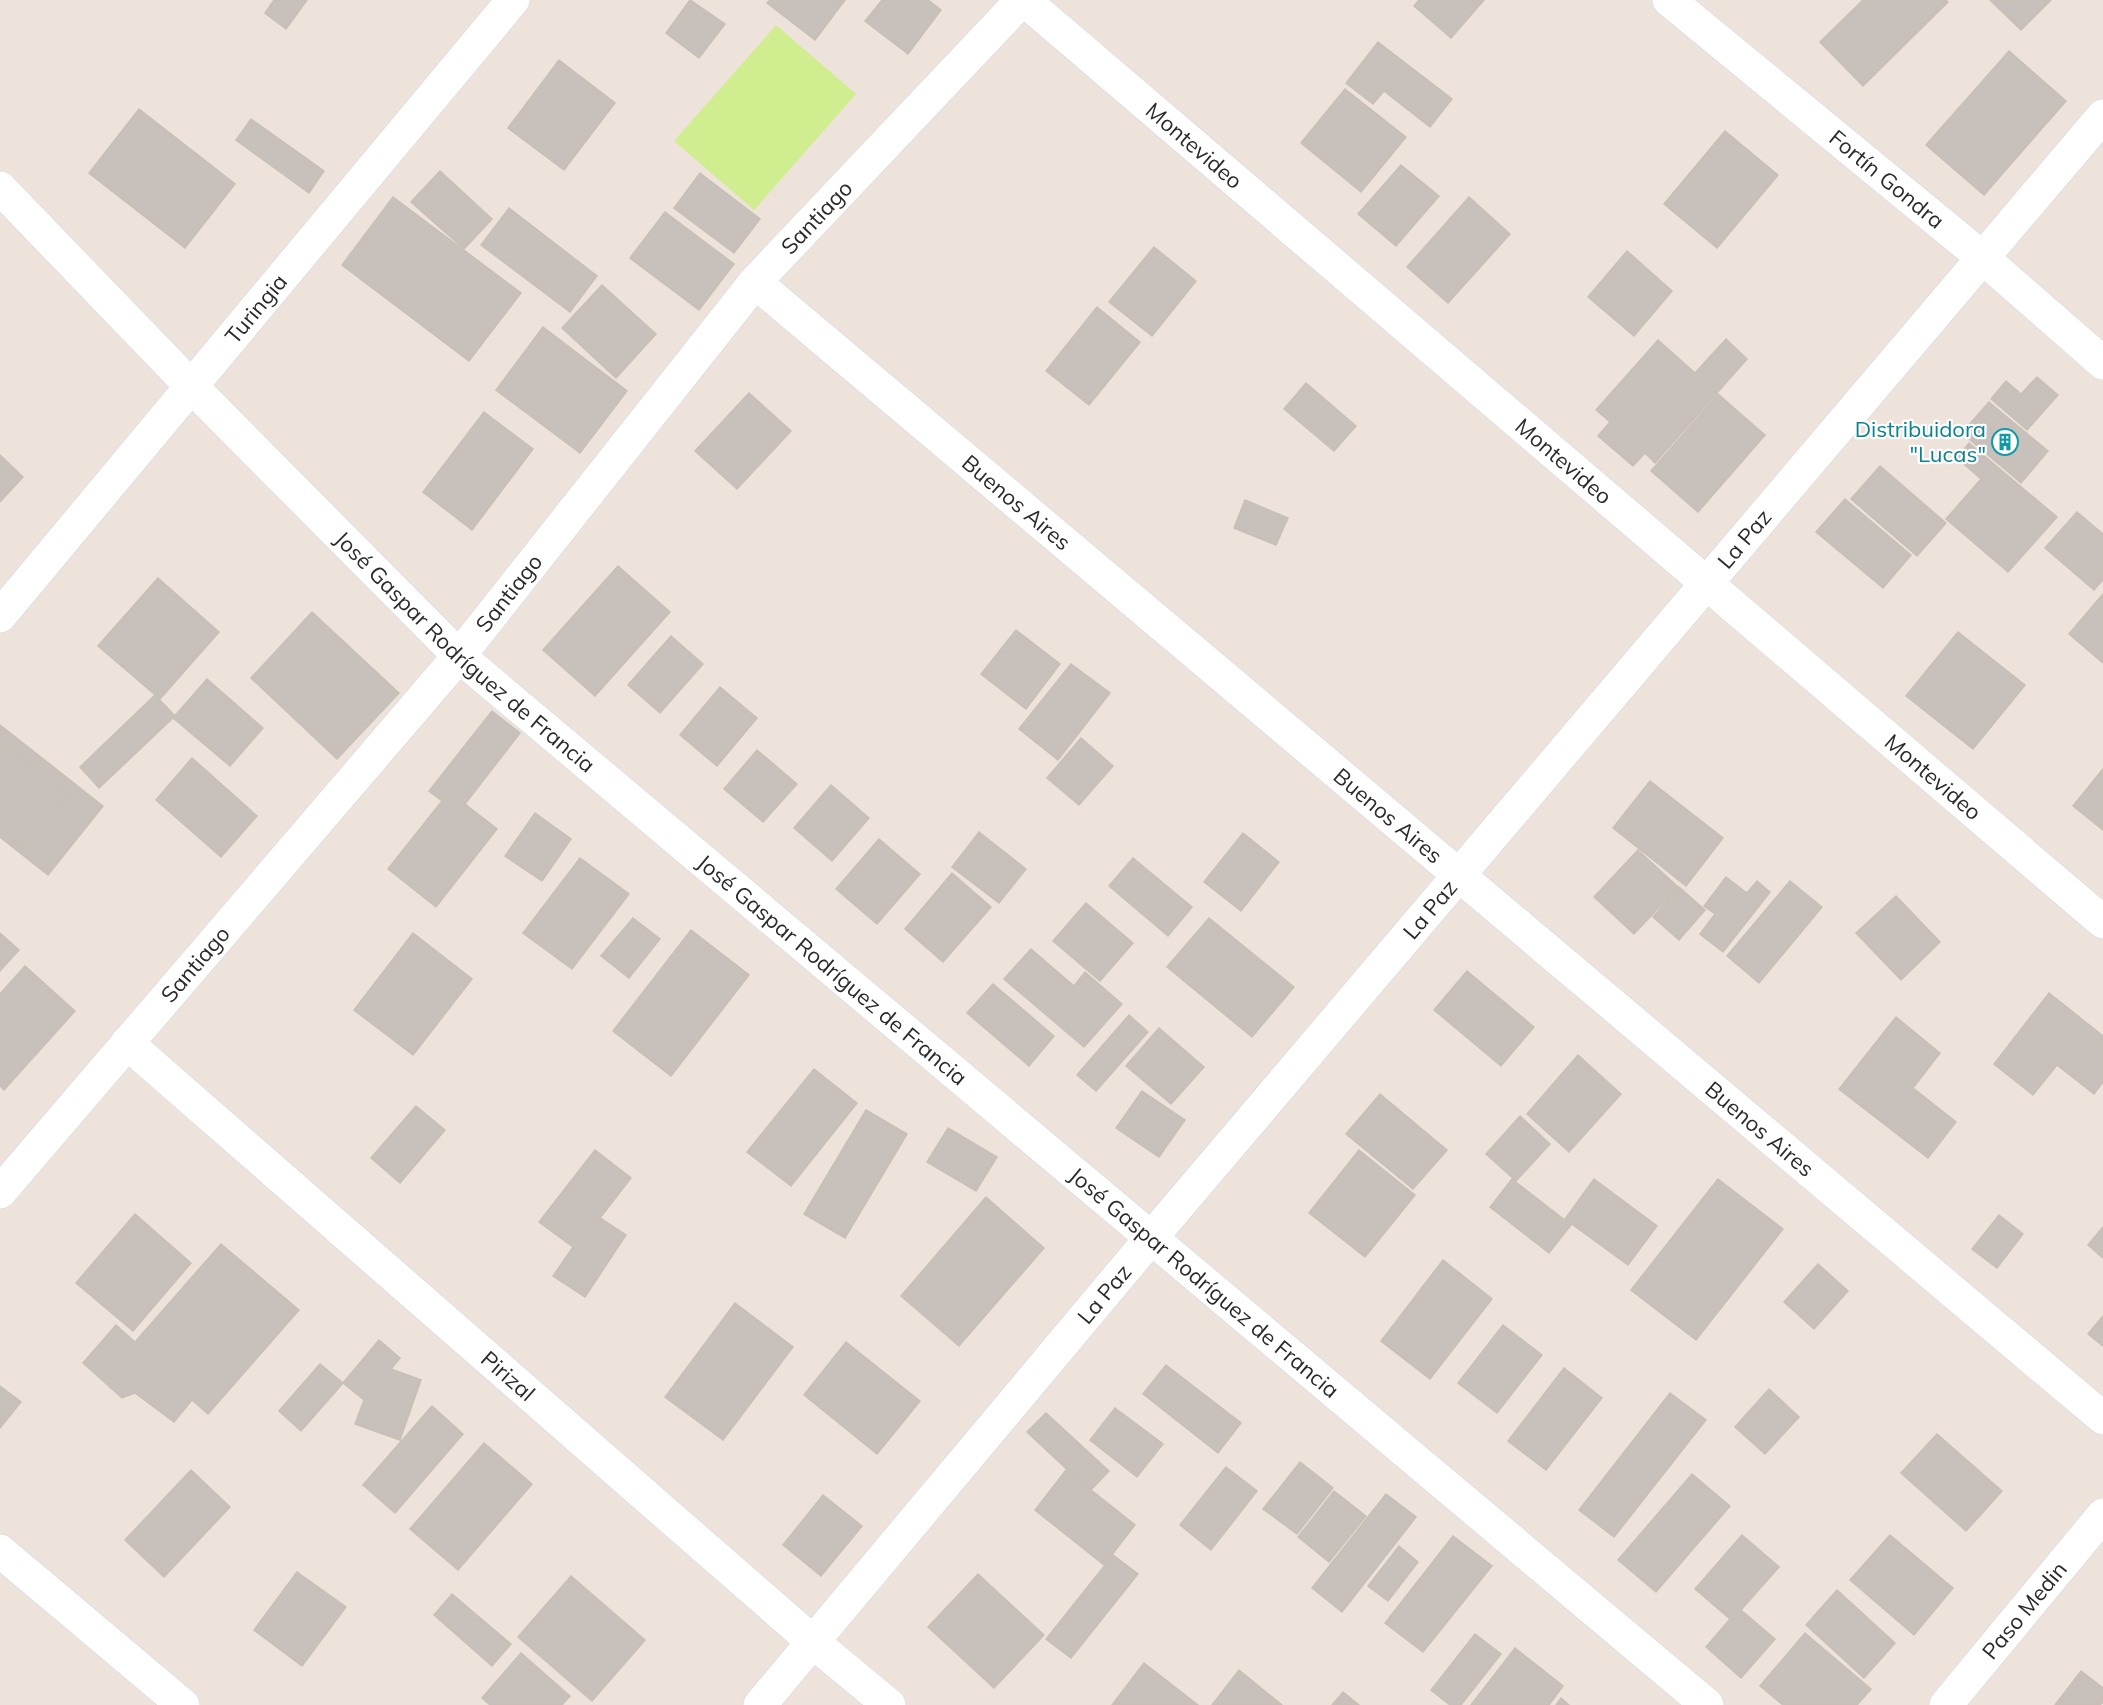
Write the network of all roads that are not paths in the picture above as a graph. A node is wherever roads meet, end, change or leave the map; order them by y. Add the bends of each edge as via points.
1 (513, 0) edge
2 (1023, 0) edge
3 (1669, 0) edge
4 (2103, 116) edge
5 (0, 188) edge
6 (1983, 258) junction
7 (755, 282) junction
8 (2103, 363) edge
9 (191, 386) junction
10 (1706, 583) junction
11 (0, 616) edge
12 (459, 656) junction
13 (1458, 876) junction
14 (2103, 922) edge
15 (128, 1043) junction
16 (7, 1170) edge
17 (1151, 1238) junction
18 (2103, 1418) edge
19 (2103, 1515) edge
20 (0, 1551) edge
21 (813, 1642) junction
22 (183, 1705) edge
23 (760, 1705) edge
24 (889, 1705) edge
25 (1707, 1705) edge
26 (1947, 1705) edge

1 - 9 street, Turingia
2 - 7 street, Santiago
2 - 10 street, Montevideo
3 - 6 street, Fortín Gondra
4 - 6 street, La Paz
5 - 9 street, José Gaspar Rodríguez de Francia
6 - 8 street, Fortín Gondra
6 - 10 street, La Paz
7 - 12 street, Santiago
7 - 13 street, Buenos Aires
9 - 11 street, Turingia
9 - 12 street, José Gaspar Rodríguez de Francia
10 - 13 street, La Paz
10 - 14 street, Montevideo
12 - 15 street, Santiago
12 - 17 street, José Gaspar Rodríguez de Francia
13 - 17 street, La Paz
13 - 18 street, Buenos Aires
15 - 16 street, Santiago
15 - 21 street, Pirizal
17 - 21 street, La Paz
17 - 25 street, José Gaspar Rodríguez de Francia
19 - 26 street, Paso Medin
20 - 22 street
21 - 23 street, La Paz
21 - 24 street, Pirizal

